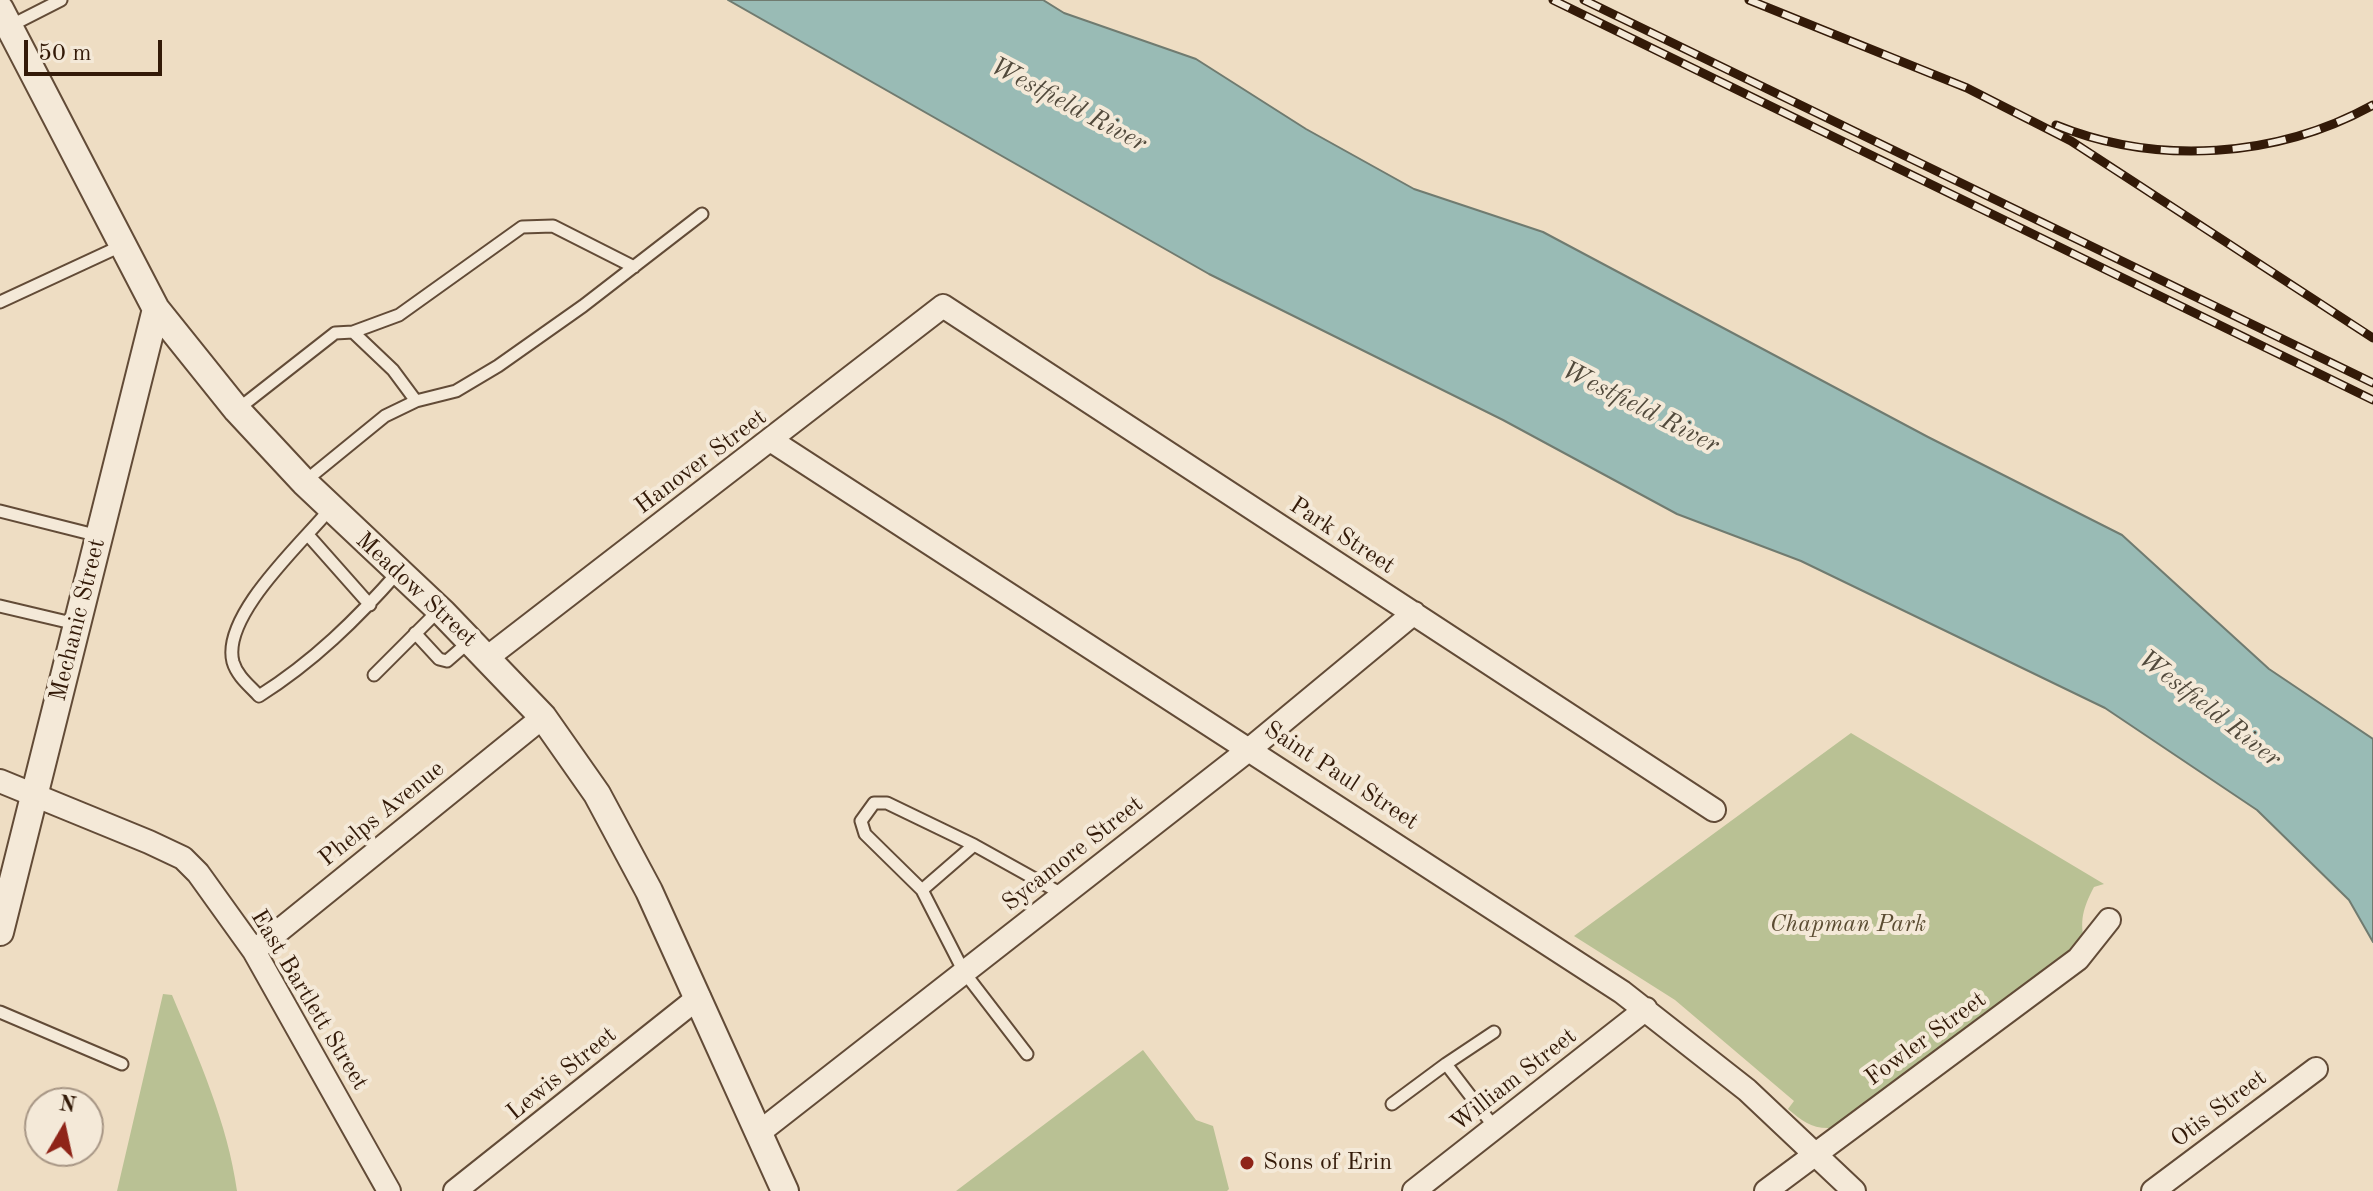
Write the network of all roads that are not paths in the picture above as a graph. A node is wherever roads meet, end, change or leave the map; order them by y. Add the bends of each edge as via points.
1 (61, 0) edge
2 (4, 13) edge
3 (702, 214) dead end
4 (123, 245) junction
5 (634, 267) junction
6 (0, 302) edge
7 (943, 306) joint
8 (156, 309) junction
9 (353, 332) junction
10 (416, 401) junction
11 (237, 410) junction
12 (772, 441) junction
13 (304, 482) junction
14 (330, 509) junction
15 (0, 511) edge
16 (308, 535) junction
17 (99, 536) junction
18 (399, 571) junction
19 (370, 605) junction
20 (0, 606) edge
21 (439, 610) junction
22 (1414, 613) junction
23 (77, 624) junction
24 (415, 633) junction
25 (479, 649) junction
26 (374, 675) dead end
27 (543, 717) junction
28 (1251, 748) junction
29 (0, 781) edge
30 (34, 796) junction
31 (1714, 810) dead end
32 (974, 845) junction
33 (922, 890) junction
34 (1062, 894) junction
35 (2109, 920) dead end
36 (0, 932) edge
37 (254, 951) junction
38 (964, 972) junction
39 (699, 997) junction
40 (1646, 1009) junction
41 (0, 1012) edge
42 (1494, 1032) dead end
43 (1027, 1054) dead end
44 (122, 1064) dead end
45 (1446, 1064) junction
46 (2316, 1069) dead end
47 (1392, 1104) dead end
48 (1495, 1128) junction
49 (761, 1131) junction
50 (1815, 1152) junction
51 (389, 1191) edge
52 (455, 1191) edge
53 (785, 1191) edge
54 (1414, 1191) edge
55 (1766, 1191) edge
56 (1854, 1191) edge
57 (2153, 1191) edge

1 - 2 lane
2 - 4 street, Meadow Street
3 - 5 lane
4 - 6 lane
4 - 8 street, Meadow Street
5 - 9 lane via 553,226 522,227 399,315
5 - 10 lane via 498,366 456,391
7 - 12 street, Hanover Street
7 - 22 street, Park Street
8 - 11 street, Meadow Street
8 - 17 street, Mechanic Street
9 - 10 lane
9 - 11 lane via 335,333 317,344
10 - 13 lane via 385,416
11 - 13 street, Meadow Street
12 - 25 street, Hanover Street
12 - 28 street, Saint Paul Street
13 - 14 street, Meadow Street
14 - 16 lane
14 - 18 street, Meadow Street
15 - 17 lane
16 - 19 lane
16 - 19 lane via 235,628 233,662 239,675 259,696 287,679
17 - 23 street, Mechanic Street
18 - 19 lane
18 - 21 street, Meadow Street
20 - 23 lane
21 - 24 lane
21 - 25 street, Meadow Street
22 - 28 street, Sycamore Street
22 - 31 street, Park Street
23 - 30 street, Mechanic Street
24 - 25 lane via 447,661
24 - 26 lane
25 - 27 street, Meadow Street
27 - 37 street, Phelps Avenue
27 - 39 street, Meadow Street via 597,794
28 - 34 street, Sycamore Street
28 - 40 street, Saint Paul Street
29 - 30 street, East Bartlett Street
30 - 36 street, Mechanic Street
30 - 37 street, East Bartlett Street via 183,858
32 - 33 lane
32 - 33 lane via 887,803 874,803 861,821 865,834
32 - 34 lane
33 - 38 lane
34 - 38 street, Sycamore Street
35 - 50 street, Fowler Street via 2078,959
37 - 51 street, East Bartlett Street
38 - 43 lane
38 - 49 street, Sycamore Street
39 - 49 street, Meadow Street
39 - 52 street, Lewis Street
40 - 48 street, William Street
40 - 50 street, Saint Paul Street
41 - 44 lane
42 - 45 lane
45 - 47 lane
45 - 48 lane
46 - 57 street, Otis Street
48 - 54 street, William Street
49 - 53 street, Meadow Street
50 - 55 street, Fowler Street
50 - 56 street, Saint Paul Street

